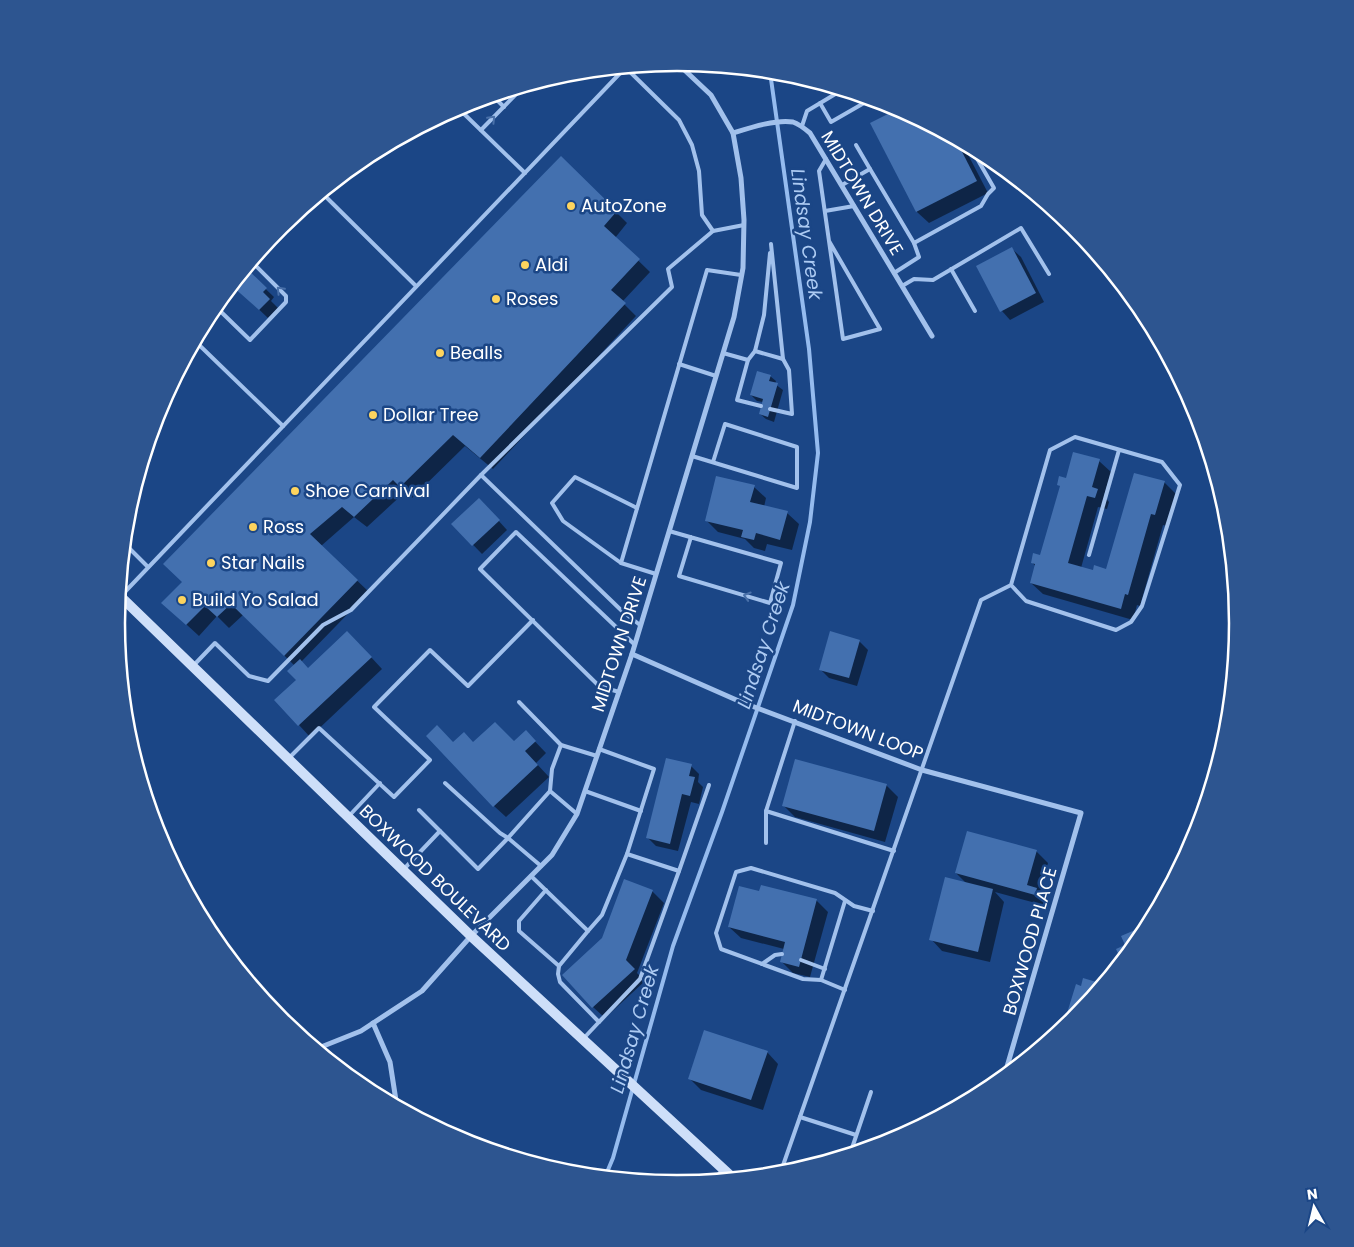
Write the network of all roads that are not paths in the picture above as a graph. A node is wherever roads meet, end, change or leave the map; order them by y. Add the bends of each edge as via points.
1 (687, 71) edge
2 (630, 73) edge
3 (619, 74) edge
4 (834, 95) edge
5 (515, 96) edge
6 (498, 101) edge
7 (820, 103) junction
8 (863, 104) edge
9 (504, 107) junction
10 (464, 114) edge
11 (802, 126) junction
12 (481, 130) junction
13 (733, 132) junction
14 (856, 145) dead end
15 (826, 159) junction
16 (979, 161) edge
17 (870, 169) junction
18 (524, 173) junction
19 (842, 185) junction
20 (326, 197) edge
21 (854, 206) junction
22 (825, 211) junction
23 (744, 225) junction
24 (712, 231) junction
25 (829, 241) junction
26 (914, 243) junction
27 (256, 266) edge
28 (951, 269) junction
29 (894, 272) junction
30 (1049, 274) dead end
31 (741, 275) junction
32 (416, 286) junction
33 (902, 286) junction
34 (975, 311) dead end
35 (221, 312) edge
36 (932, 336) dead end
37 (200, 346) edge
38 (755, 351) junction
39 (723, 353) junction
40 (783, 359) junction
41 (748, 360) junction
42 (679, 364) junction
43 (716, 376) junction
44 (761, 406) dead end
45 (770, 409) dead end
46 (283, 426) junction
47 (1119, 450) junction
48 (692, 456) junction
49 (713, 462) junction
50 (481, 476) junction
51 (637, 508) junction
52 (669, 531) junction
53 (691, 538) junction
54 (129, 548) edge
55 (1089, 555) dead end
56 (621, 563) junction
57 (148, 567) junction
58 (656, 574) junction
59 (1011, 585) junction
60 (126, 589) edge
61 (126, 600) edge
62 (532, 620) junction
63 (640, 625) junction
64 (634, 644) junction
65 (632, 654) junction
66 (193, 666) junction
67 (619, 692) junction
68 (519, 702) dead end
69 (795, 721) junction
70 (561, 745) junction
71 (599, 750) junction
72 (597, 756) junction
73 (288, 759) junction
74 (922, 770) junction
75 (380, 783) junction
76 (445, 783) dead end
77 (709, 785) dead end
78 (550, 791) junction
79 (585, 791) junction
80 (419, 810) dead end
81 (766, 811) junction
82 (641, 812) junction
83 (1081, 813) joint
84 (577, 814) junction
85 (348, 817) junction
86 (440, 831) junction
87 (508, 838) junction
88 (766, 843) dead end
89 (894, 851) junction
90 (627, 854) junction
91 (542, 866) junction
92 (403, 870) junction
93 (680, 871) junction
94 (531, 876) junction
95 (546, 890) junction
96 (845, 901) junction
97 (873, 911) junction
98 (588, 931) junction
99 (471, 936) junction
100 (782, 954) dead end
101 (801, 960) dead end
102 (762, 964) junction
103 (559, 966) junction
104 (825, 969) junction
105 (821, 980) junction
106 (845, 990) junction
107 (598, 1022) junction
108 (373, 1023) junction
109 (583, 1039) junction
110 (322, 1047) edge
111 (1007, 1066) edge
112 (871, 1092) dead end
113 (396, 1099) edge
114 (800, 1117) junction
115 (856, 1135) junction
116 (852, 1147) edge
117 (783, 1165) edge
118 (724, 1170) junction
119 (728, 1173) edge
120 (719, 1174) edge

1 - 13 street, MIDTOWN DRIVE via 711,95
2 - 24 lane via 679,120 692,145 702,215
3 - 18 lane
4 - 7 lane
5 - 9 lane
6 - 9 lane
7 - 8 lane via 831,122
7 - 11 lane via 807,111
12 -> 9 lane
10 - 12 lane
11 - 13 street, MIDTOWN DRIVE via 778,122
11 - 15 street, MIDTOWN DRIVE via 810,132
12 - 18 lane
13 - 23 street, MIDTOWN DRIVE via 741,178
14 - 17 lane
15 - 19 street, MIDTOWN DRIVE
15 - 22 lane via 819,171
16 - 26 lane via 994,188 981,206
17 - 19 lane
17 - 26 lane
18 - 32 lane
19 - 21 street, MIDTOWN DRIVE
20 - 32 lane
21 - 22 lane
21 - 29 street, MIDTOWN DRIVE
22 - 25 lane
23 - 24 lane
23 - 31 street, MIDTOWN DRIVE
24 - 50 lane via 668,270 672,287
25 - 25 lane via 844,339 880,329 875,321
26 - 29 lane via 919,257
35 -> 27 lane via 250,340 286,302 286,296
28 - 30 lane via 1021,228
28 - 33 lane via 933,280 914,279
28 - 34 lane
29 - 33 street, MIDTOWN DRIVE
31 - 39 street, MIDTOWN DRIVE via 734,317
31 - 42 lane via 707,270
32 - 46 lane
33 - 36 street, MIDTOWN DRIVE
37 - 46 lane
38 - 40 lane
38 - 40 lane via 764,315 771,244
38 - 41 lane
39 - 41 lane
39 - 43 street, MIDTOWN DRIVE
40 - 45 lane via 789,370 792,414
41 - 44 lane via 737,400
42 - 43 lane
42 - 51 lane
43 - 48 street, MIDTOWN DRIVE
46 - 57 lane
47 - 55 lane
47 - 59 lane via 1075,437 1050,450
47 - 59 lane via 1162,462 1180,484 1142,606 1131,622 1116,630 1026,600
48 - 49 lane
48 - 52 street, MIDTOWN DRIVE
49 - 49 lane via 788,485 797,488 797,447 725,424
50 - 63 lane
50 - 66 lane via 351,610 324,625 268,681 249,676 215,643
51 - 56 lane
51 - 56 lane via 575,477 552,503 562,521
52 - 53 lane
52 - 58 street, MIDTOWN DRIVE
53 -> 53 lane via 781,563 770,603 679,576
54 - 57 lane
56 - 58 lane
57 - 60 lane
58 - 63 street, MIDTOWN DRIVE
59 - 74 lane via 981,600
61 - 66 street, BOXWOOD BOULEVARD
62 - 64 lane via 480,569 516,532
62 - 67 lane via 600,686
62 - 75 lane via 468,686 430,650 374,707 430,760 394,797
63 - 64 street, MIDTOWN DRIVE
64 - 65 street, MIDTOWN DRIVE
65 - 67 street, MIDTOWN DRIVE
65 - 69 street, MIDTOWN LOOP via 741,702
66 - 73 street, BOXWOOD BOULEVARD
67 - 71 street, MIDTOWN DRIVE
68 - 70 lane
69 - 74 street, MIDTOWN LOOP
69 - 81 lane
70 - 72 lane
70 - 78 lane via 552,769
71 - 72 street, MIDTOWN DRIVE
71 - 82 lane via 654,769
72 - 79 street, MIDTOWN DRIVE
73 - 75 lane via 319,728
73 - 85 street, BOXWOOD BOULEVARD
74 - 83 street, MIDTOWN LOOP
74 - 89 lane
75 - 85 lane
76 - 87 lane
77 - 93 lane
78 - 84 lane
78 - 87 lane
79 - 82 lane
79 - 84 street, MIDTOWN DRIVE
80 - 86 lane
81 - 88 lane
81 - 89 lane
82 - 90 lane
83 - 111 street, BOXWOOD PLACE
84 - 91 street, MIDTOWN DRIVE
85 - 92 street, BOXWOOD BOULEVARD
86 - 87 lane via 478,868
86 - 92 lane
87 - 91 lane
89 - 97 lane
90 - 93 lane
90 - 98 lane via 602,915
91 - 94 street, MIDTOWN DRIVE
92 - 99 street, BOXWOOD BOULEVARD
93 - 107 lane via 640,980
94 - 95 lane
94 - 99 street, MIDTOWN DRIVE
95 - 98 lane
95 - 103 lane via 518,926
96 - 97 lane
96 - 102 lane via 835,893 751,868 736,872 716,933 721,949
96 - 104 lane
97 - 106 lane
98 - 103 lane
99 - 108 street, MIDTOWN DRIVE via 422,991
99 - 109 street, BOXWOOD BOULEVARD
100 - 102 lane
101 - 104 lane
102 - 105 lane via 803,978
103 - 107 lane via 560,982
104 - 105 lane
105 - 106 lane
106 - 114 lane
107 - 109 lane
108 - 110 street, MIDTOWN DRIVE
108 - 113 street via 390,1062
109 - 118 street, BOXWOOD BOULEVARD
112 - 115 lane
114 - 115 lane
114 - 117 lane
115 - 116 lane
118 - 119 street, BOXWOOD BOULEVARD
118 - 120 lane

